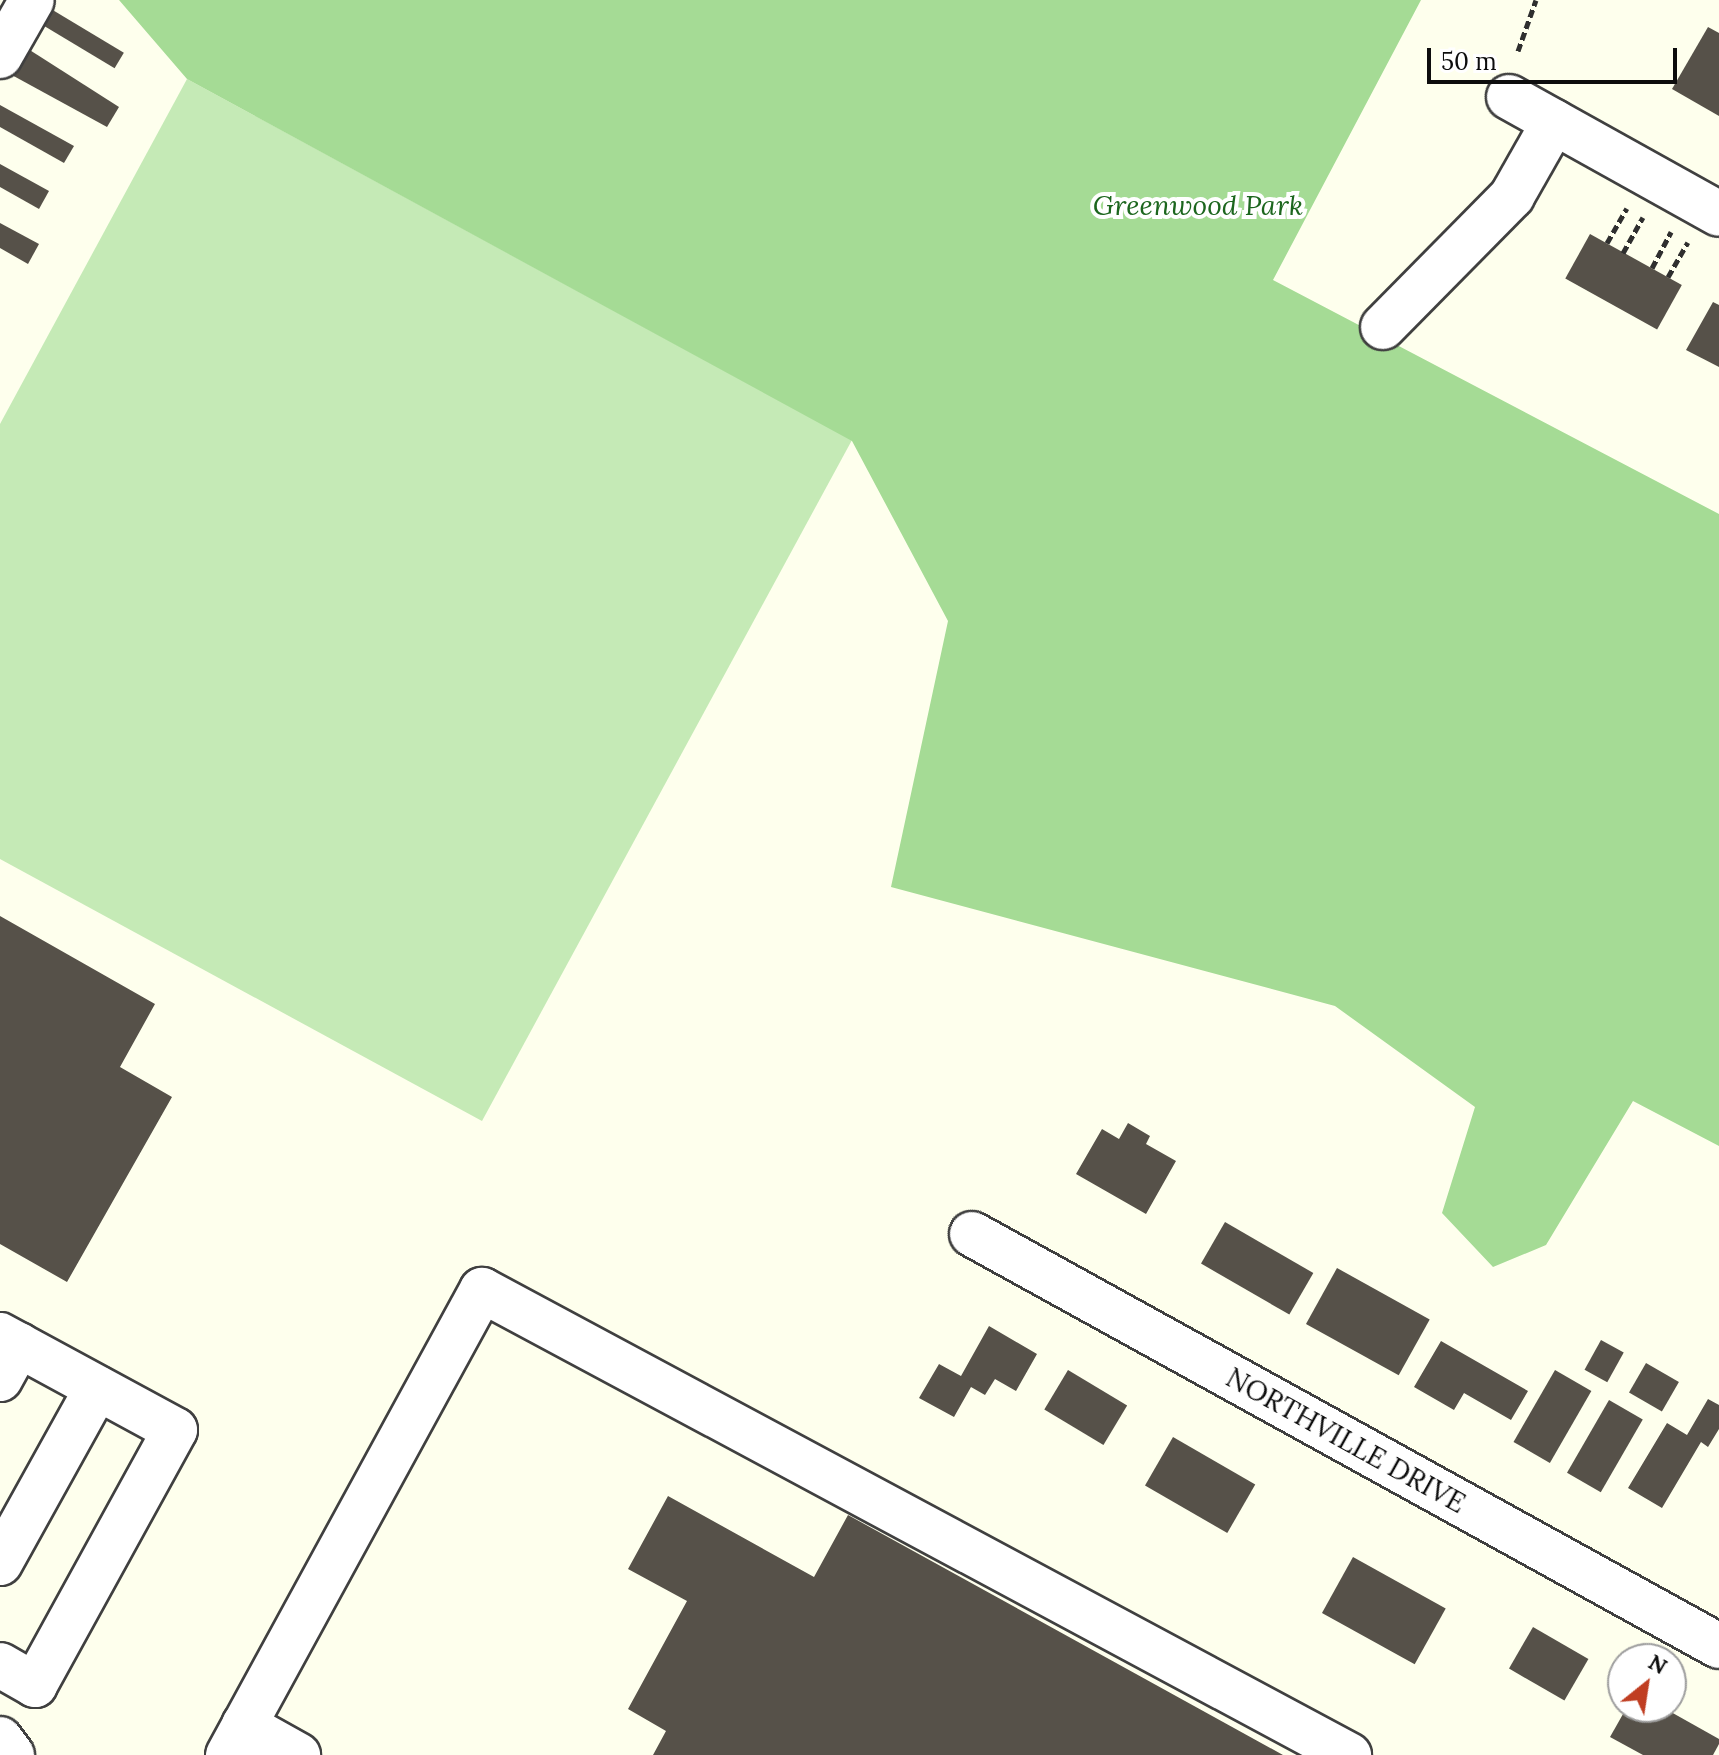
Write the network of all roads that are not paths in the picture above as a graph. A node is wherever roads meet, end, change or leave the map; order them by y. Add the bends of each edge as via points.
1 (32, 0) edge
2 (0, 56) edge
3 (1509, 97) dead end
4 (1554, 122) junction
5 (1703, 228) edge
6 (1383, 327) dead end
7 (972, 1234) dead end
8 (6, 1353) edge
9 (97, 1388) junction
10 (0, 1563) edge
11 (1719, 1646) edge
12 (0, 1665) edge
13 (0, 1739) edge
14 (236, 1740) edge
15 (12, 1755) edge
16 (298, 1755) edge
17 (1349, 1755) edge

1 - 2 street
3 - 4 street
4 - 5 street
4 - 6 street via 1512,196
7 - 11 street, NORTHVILLE DRIVE
8 - 9 street
9 - 10 street
9 - 12 street via 175,1430 35,1685
13 - 15 street
14 - 16 street
14 - 17 street via 482,1290

